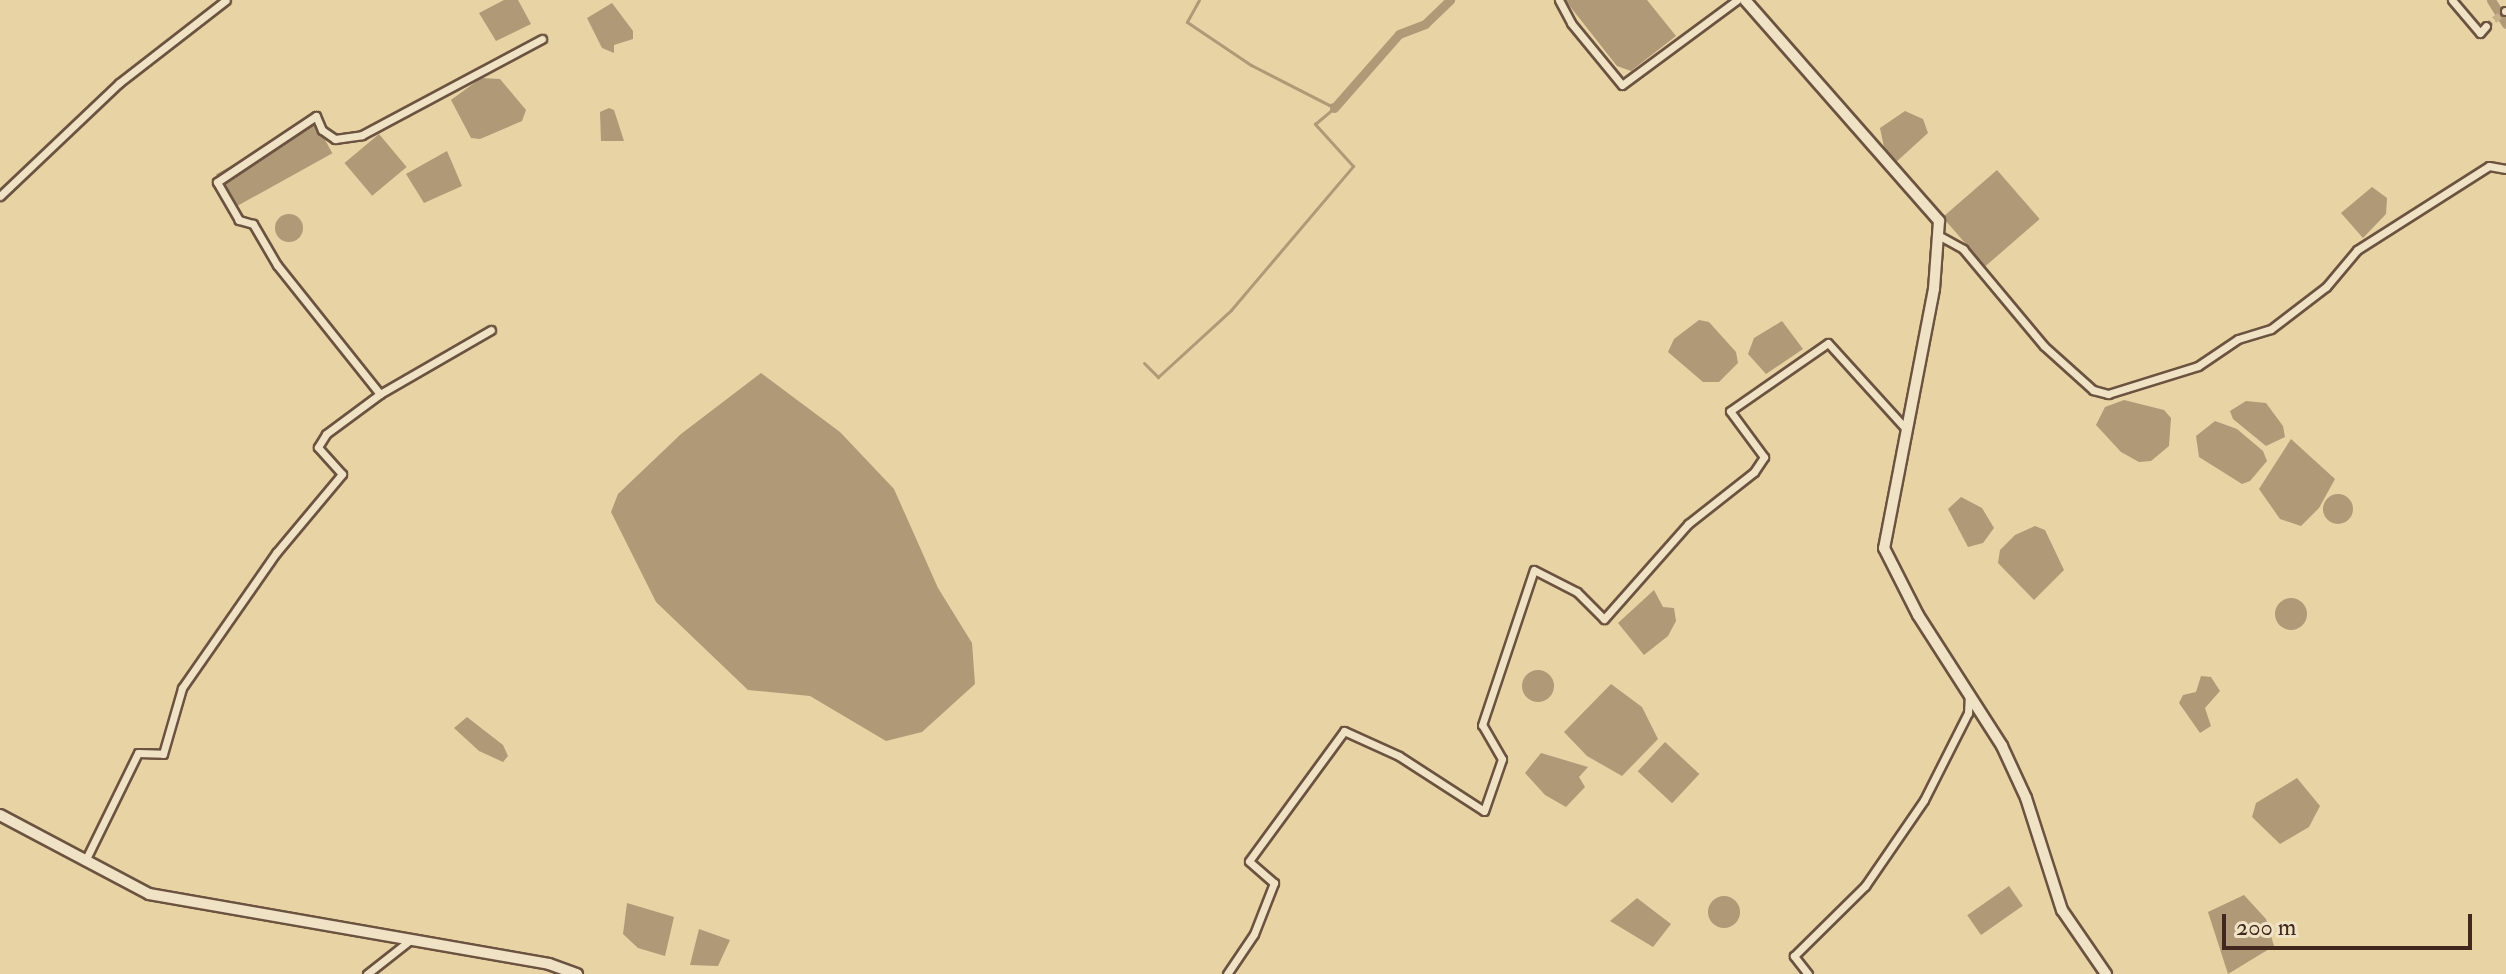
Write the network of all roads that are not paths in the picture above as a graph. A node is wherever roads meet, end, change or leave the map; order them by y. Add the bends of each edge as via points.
1 (226, 0) edge
2 (1559, 0) edge
3 (1737, 0) edge
4 (1745, 0) edge
5 (2452, 0) edge
6 (2486, 26) dead end
7 (542, 39) dead end
8 (2506, 169) edge
9 (0, 196) edge
10 (1938, 235) junction
11 (491, 330) dead end
12 (380, 394) junction
13 (1905, 428) junction
14 (1969, 696) junction
15 (0, 815) edge
16 (85, 861) junction
17 (409, 941) junction
18 (367, 974) edge
19 (577, 974) edge
20 (1227, 974) edge
21 (1808, 974) edge
22 (2106, 974) edge

1 - 9 street via 119,83
2 - 3 street via 1571,23 1622,85
4 - 10 street via 1939,221
5 - 6 street via 2480,33
7 - 12 street via 362,135 335,139 322,130 316,116 217,182 239,220 253,224 277,265
8 - 10 street via 2489,166 2357,250 2326,287 2271,329 2238,339 2198,366 2108,394 2093,390 2044,346 1963,249
10 - 13 street via 1934,289
11 - 12 street
12 - 16 street via 326,434 318,447 342,474 276,553 182,688 163,754 138,753
13 - 14 street via 1884,548
13 - 20 street via 1828,343 1730,411 1764,457 1754,472 1688,524 1604,619 1577,592 1534,570 1482,725 1502,759 1484,811 1399,756 1344,731 1249,861 1274,883 1254,934
14 - 21 street via 1968,713 1924,800 1865,886 1794,956
14 - 22 street via 2002,746 2026,798 2062,910
15 - 16 street
16 - 17 street via 149,894
17 - 18 street
17 - 19 street via 549,964

